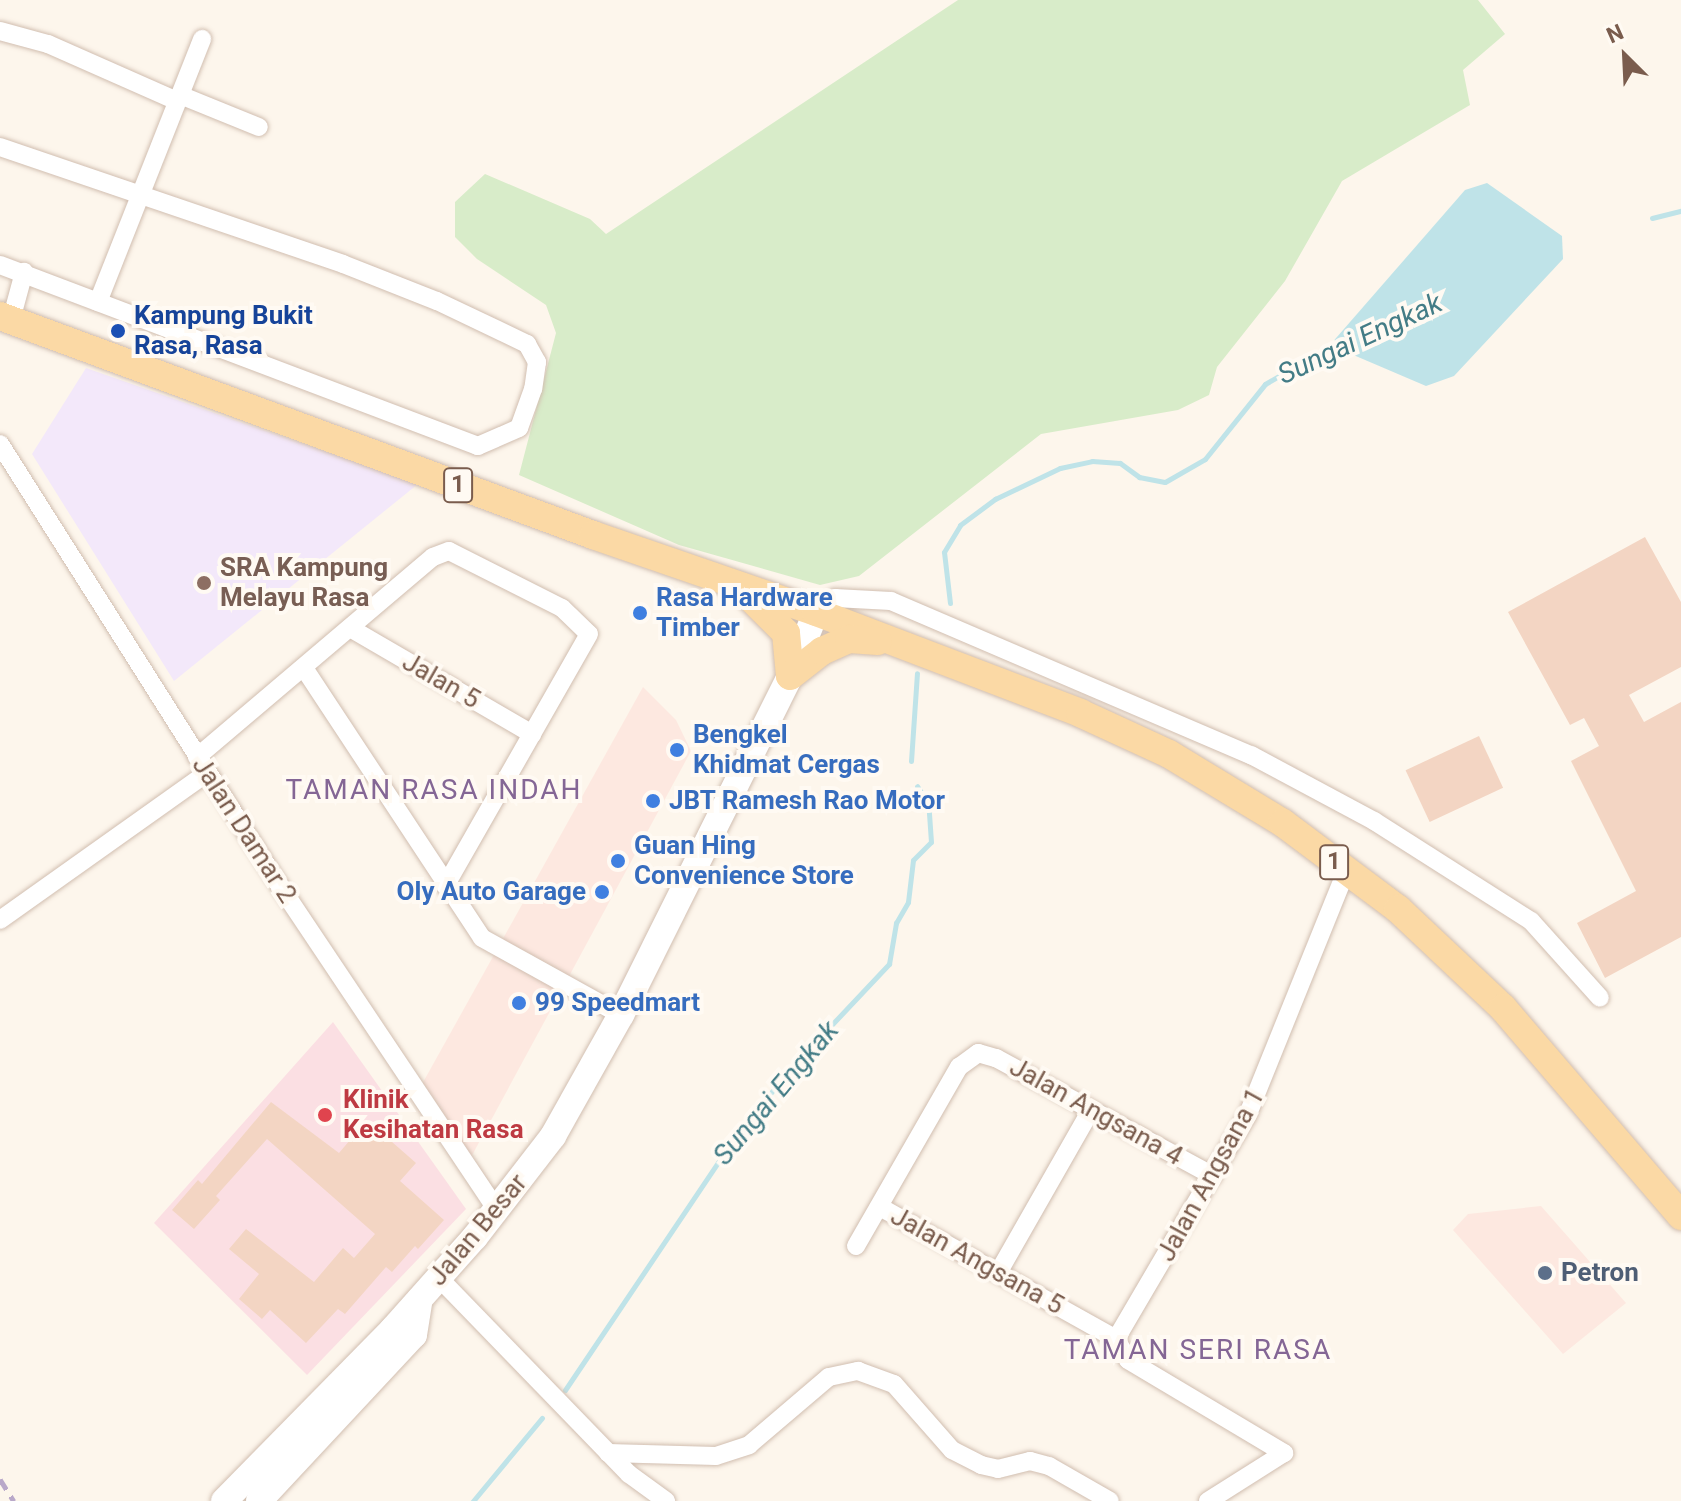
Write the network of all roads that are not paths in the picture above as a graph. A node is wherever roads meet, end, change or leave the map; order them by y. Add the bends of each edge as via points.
1 (0, 31) edge
2 (202, 39) dead end
3 (179, 98) junction
4 (259, 127) dead end
5 (0, 147) edge
6 (140, 196) junction
7 (0, 265) edge
8 (24, 272) junction
9 (98, 302) junction
10 (6, 318) edge
11 (0, 444) edge
12 (731, 582) junction
13 (816, 612) junction
14 (350, 628) junction
15 (899, 644) junction
16 (304, 668) junction
17 (790, 676) junction
18 (532, 734) junction
19 (202, 765) junction
20 (1346, 871) junction
21 (445, 886) junction
22 (0, 920) edge
23 (1600, 998) dead end
24 (621, 1015) junction
25 (1091, 1110) junction
26 (1213, 1176) junction
27 (880, 1207) junction
28 (497, 1210) junction
29 (1679, 1215) edge
30 (856, 1246) dead end
31 (998, 1273) junction
32 (439, 1278) junction
33 (420, 1299) junction
34 (1116, 1339) junction
35 (608, 1453) junction
36 (655, 1498) edge
37 (205, 1501) edge
38 (224, 1501) edge
39 (259, 1501) edge
40 (1110, 1501) edge
41 (1208, 1501) edge

1 - 3 street via 48,44
2 - 3 street
3 - 4 street
3 - 6 street
5 - 6 street
6 - 9 street
6 - 9 street via 343,264 527,344 537,362 524,418 507,437 489,443 455,440
7 - 8 street
8 - 9 street
8 - 10 street
10 - 12 main road, 1
11 - 19 street, Jalan Damar 2
12 - 13 main road, 1
12 - 17 main road via 759,602 786,633
13 - 15 main road, 1
13 - 17 main road, Jalan Besar
13 - 23 street via 835,598 891,601 1251,755 1374,821 1531,921
14 - 16 street
14 - 18 street, Jalan 5
14 - 18 street via 433,557 449,551 562,608 589,634
15 - 17 main road via 849,639 822,651
15 - 20 main road, 1 via 1080,713 1169,754 1283,823
16 - 19 street
16 - 21 street
17 - 24 main road, Jalan Besar
18 - 21 street
19 - 22 street
19 - 28 street, Jalan Damar 2
20 - 26 street, Jalan Angsana 1 via 1286,1012 1262,1084
20 - 29 main road, 1 via 1398,909 1503,1008
21 - 24 street via 482,938
24 - 28 main road, Jalan Besar via 553,1136
25 - 26 street, Jalan Angsana 4
25 - 27 street, Jalan Angsana 4 via 978,1053 959,1067
25 - 31 street
26 - 34 street, Jalan Angsana 1
27 - 30 street
27 - 31 street, Jalan Angsana 5
28 - 32 main road, Jalan Besar
31 - 34 street, Jalan Angsana 5
32 - 33 main road, Jalan Besar
32 - 35 street
33 - 37 main road via 389,1312
33 - 38 main road, Jalan Besar
33 - 39 main road via 414,1335
34 - 41 street, Jalan Angsana 5 via 1128,1360 1284,1453
35 - 36 street
35 - 40 street via 716,1456 749,1445 829,1377 858,1371 894,1384 952,1450 998,1469 1030,1461 1049,1466

